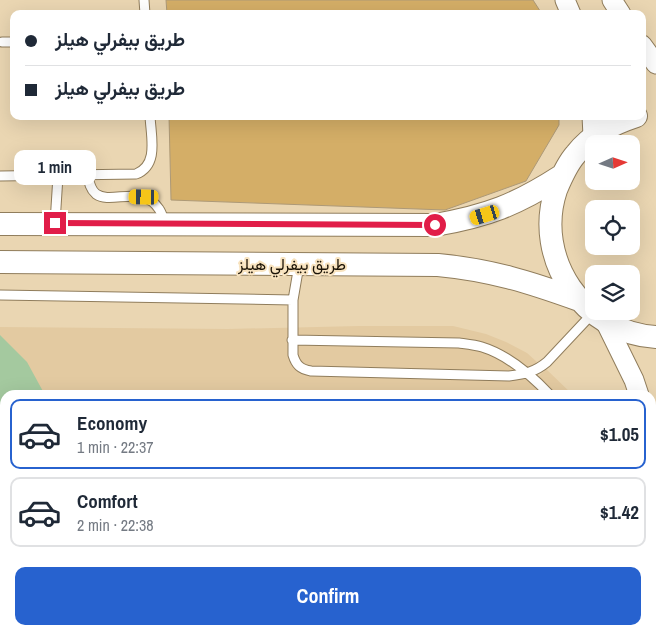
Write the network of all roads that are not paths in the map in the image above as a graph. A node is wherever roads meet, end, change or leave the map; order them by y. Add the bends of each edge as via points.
1 (2, 42) dead end
2 (10, 42) edge
3 (646, 50) edge
4 (656, 64) edge
5 (150, 120) edge
6 (625, 120) edge
7 (593, 126) edge
8 (0, 176) edge
9 (58, 176) junction
10 (88, 176) junction
11 (561, 176) junction
12 (55, 223) junction
13 (0, 224) edge
14 (165, 224) junction
15 (0, 262) edge
16 (299, 265) junction
17 (0, 295) edge
18 (293, 300) junction
19 (585, 304) edge
20 (585, 309) edge
21 (585, 320) edge
22 (597, 320) edge
23 (604, 320) edge
24 (656, 337) edge
25 (292, 340) junction
26 (528, 374) junction
27 (545, 390) edge
28 (637, 390) edge

1 - 2 lane
3 - 4 street
5 - 10 lane via 152,155 145,171
6 - 7 street
7 - 11 street
8 - 9 lane
9 - 10 lane
9 - 12 lane
10 - 14 lane via 91,187 101,196 144,197 159,209
11 - 14 street via 501,210 469,220 435,225
11 - 19 street via 552,202 552,245 563,279
12 - 13 street
12 - 14 street
15 - 16 street, طريق بيفرلي هيلز
16 - 18 lane
16 - 20 street, طريق بيفرلي هيلز via 438,265 474,269 510,276
17 - 18 lane
18 - 25 lane
21 - 26 lane via 543,365
22 - 28 street
23 - 24 street, طريق بيفرلي هيلز via 618,329
25 - 26 lane via 459,343 504,357
25 - 26 lane via 293,355 303,370 499,376
26 - 27 lane

